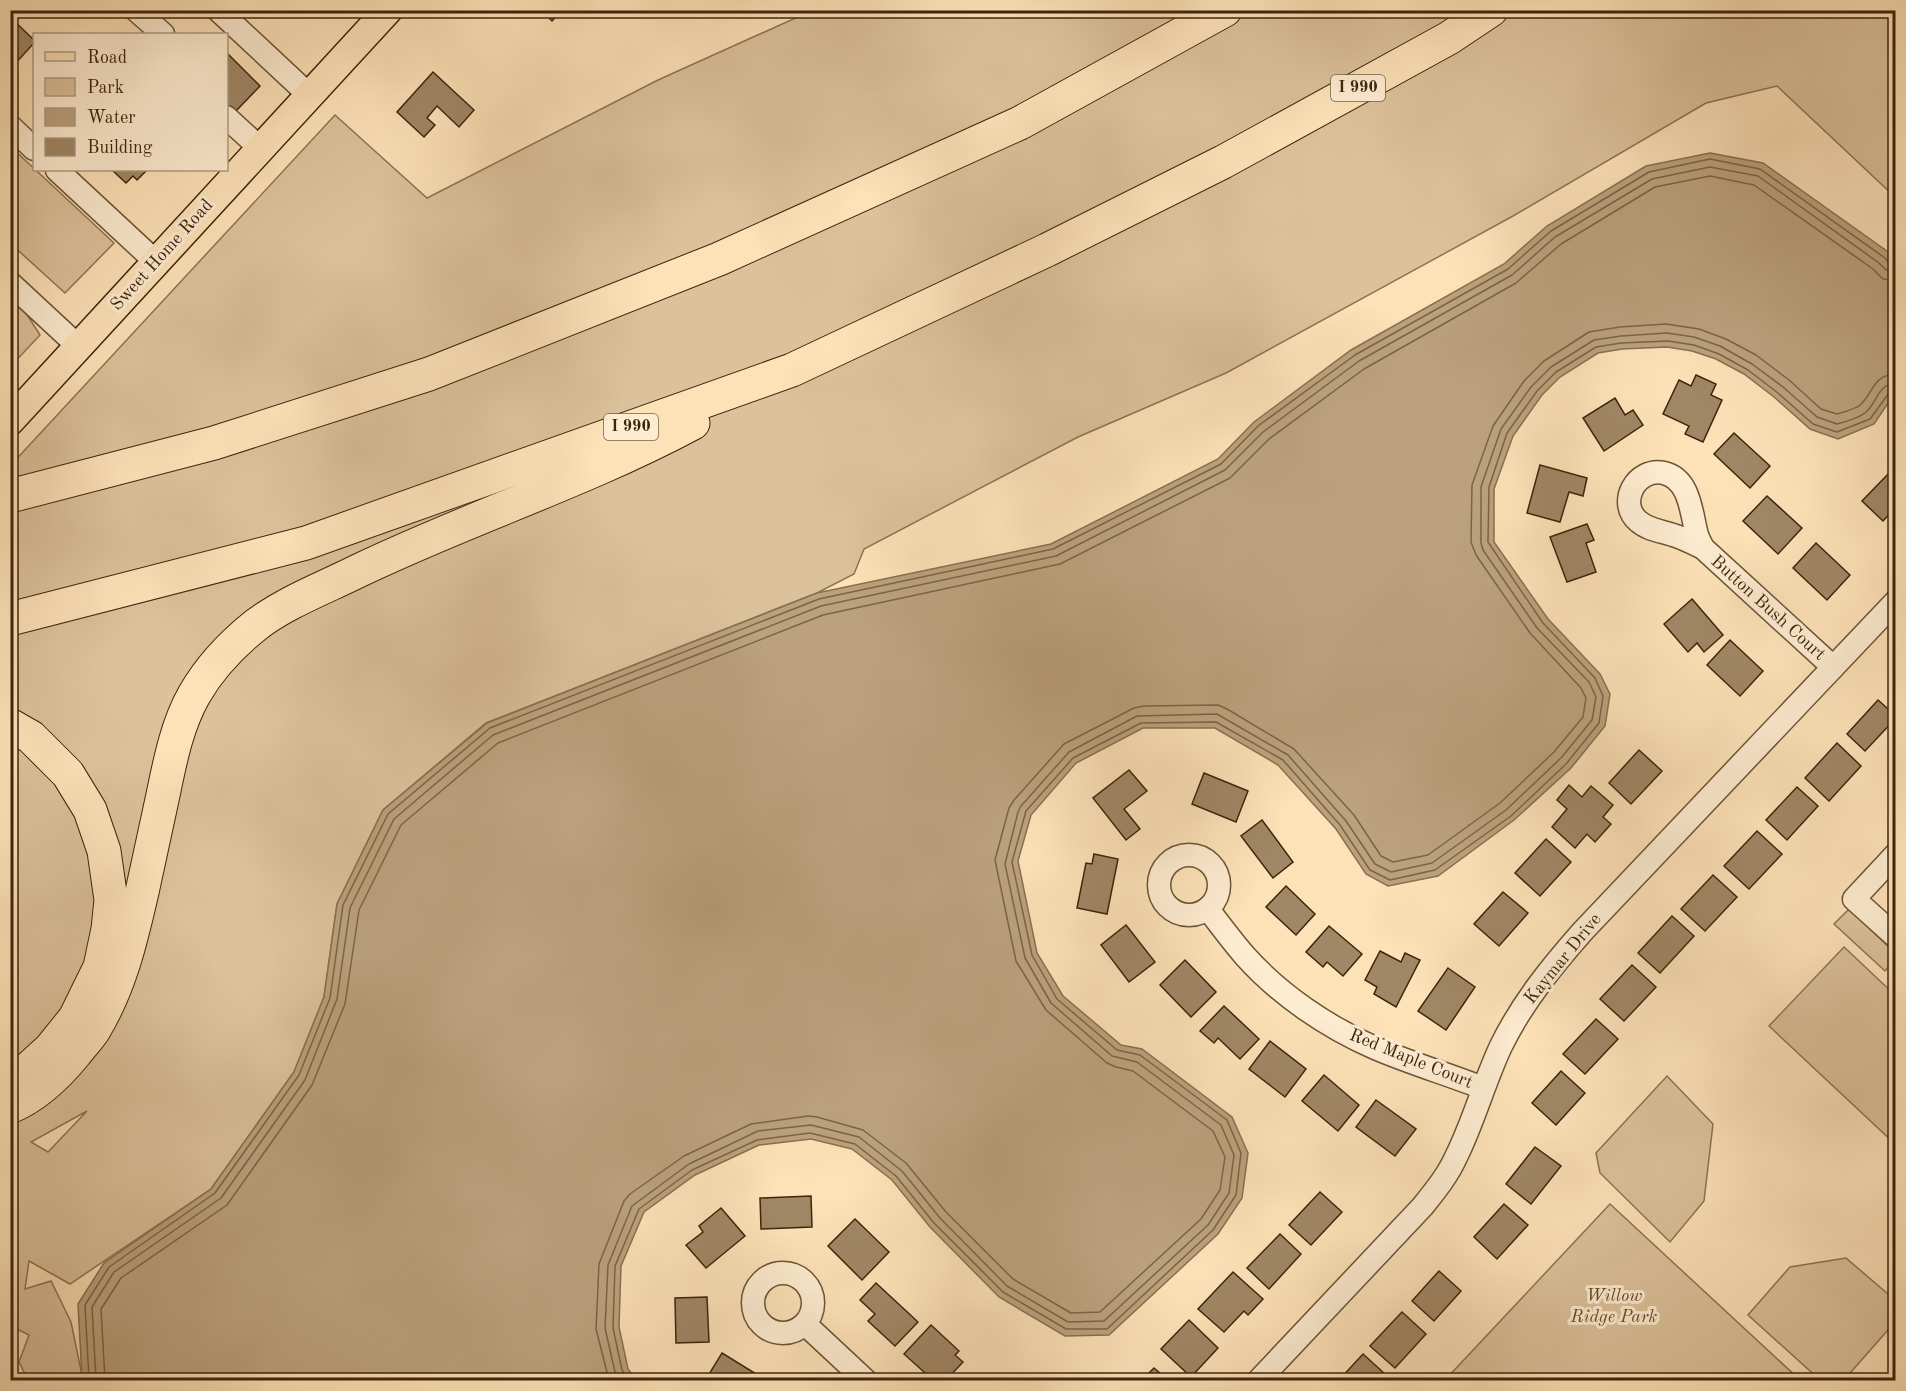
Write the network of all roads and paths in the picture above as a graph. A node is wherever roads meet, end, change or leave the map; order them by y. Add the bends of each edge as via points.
1 (218, 10) edge
2 (387, 10) edge
3 (1225, 10) edge
4 (1491, 10) edge
5 (137, 11) edge
6 (162, 33) edge
7 (309, 95) junction
8 (228, 119) edge
9 (10, 126) edge
10 (33, 148) edge
11 (260, 148) junction
12 (58, 171) edge
13 (156, 262) junction
14 (10, 283) edge
15 (79, 347) junction
16 (792, 370) junction
17 (10, 421) edge
18 (10, 496) edge
19 (1702, 548) dead end
20 (1896, 601) edge
21 (10, 620) edge
22 (1833, 667) junction
23 (10, 725) edge
24 (1896, 854) edge
25 (1208, 909) dead end
26 (1896, 934) edge
27 (10, 1079) edge
28 (1483, 1088) junction
29 (10, 1107) edge
30 (805, 1324) dead end
31 (865, 1380) edge
32 (1259, 1380) edge

1 - 7 street
2 - 7 main road, Sweet Home Road
3 - 18 highway via 1020,123 708,263 429,374 214,443
4 - 16 highway, I 990 via 1449,38 1213,168
5 - 6 street
7 - 11 main road, Sweet Home Road
8 - 11 street
9 - 10 street
11 - 13 main road, Sweet Home Road
12 - 13 street
13 - 15 main road, Sweet Home Road
14 - 15 street
15 - 17 main road, Sweet Home Road
16 - 21 highway, I 990 via 306,543
16 - 29 highway via 650,446 408,547 282,608 235,642 207,674 183,718 130,945 121,975 94,1031 45,1086
19 - 22 street, Button Bush Court
20 - 22 street, Kaymar Drive
22 - 28 street, Kaymar Drive via 1552,966 1525,1004
23 - 27 highway via 31,736 68,774 90,810 104,851 111,900 100,967 75,1018 50,1049
24 - 26 street via 1854,899
25 - 28 street, Red Maple Court via 1245,957 1306,1009 1376,1048
28 - 32 street, Kaymar Drive via 1472,1122 1441,1183
30 - 31 street

